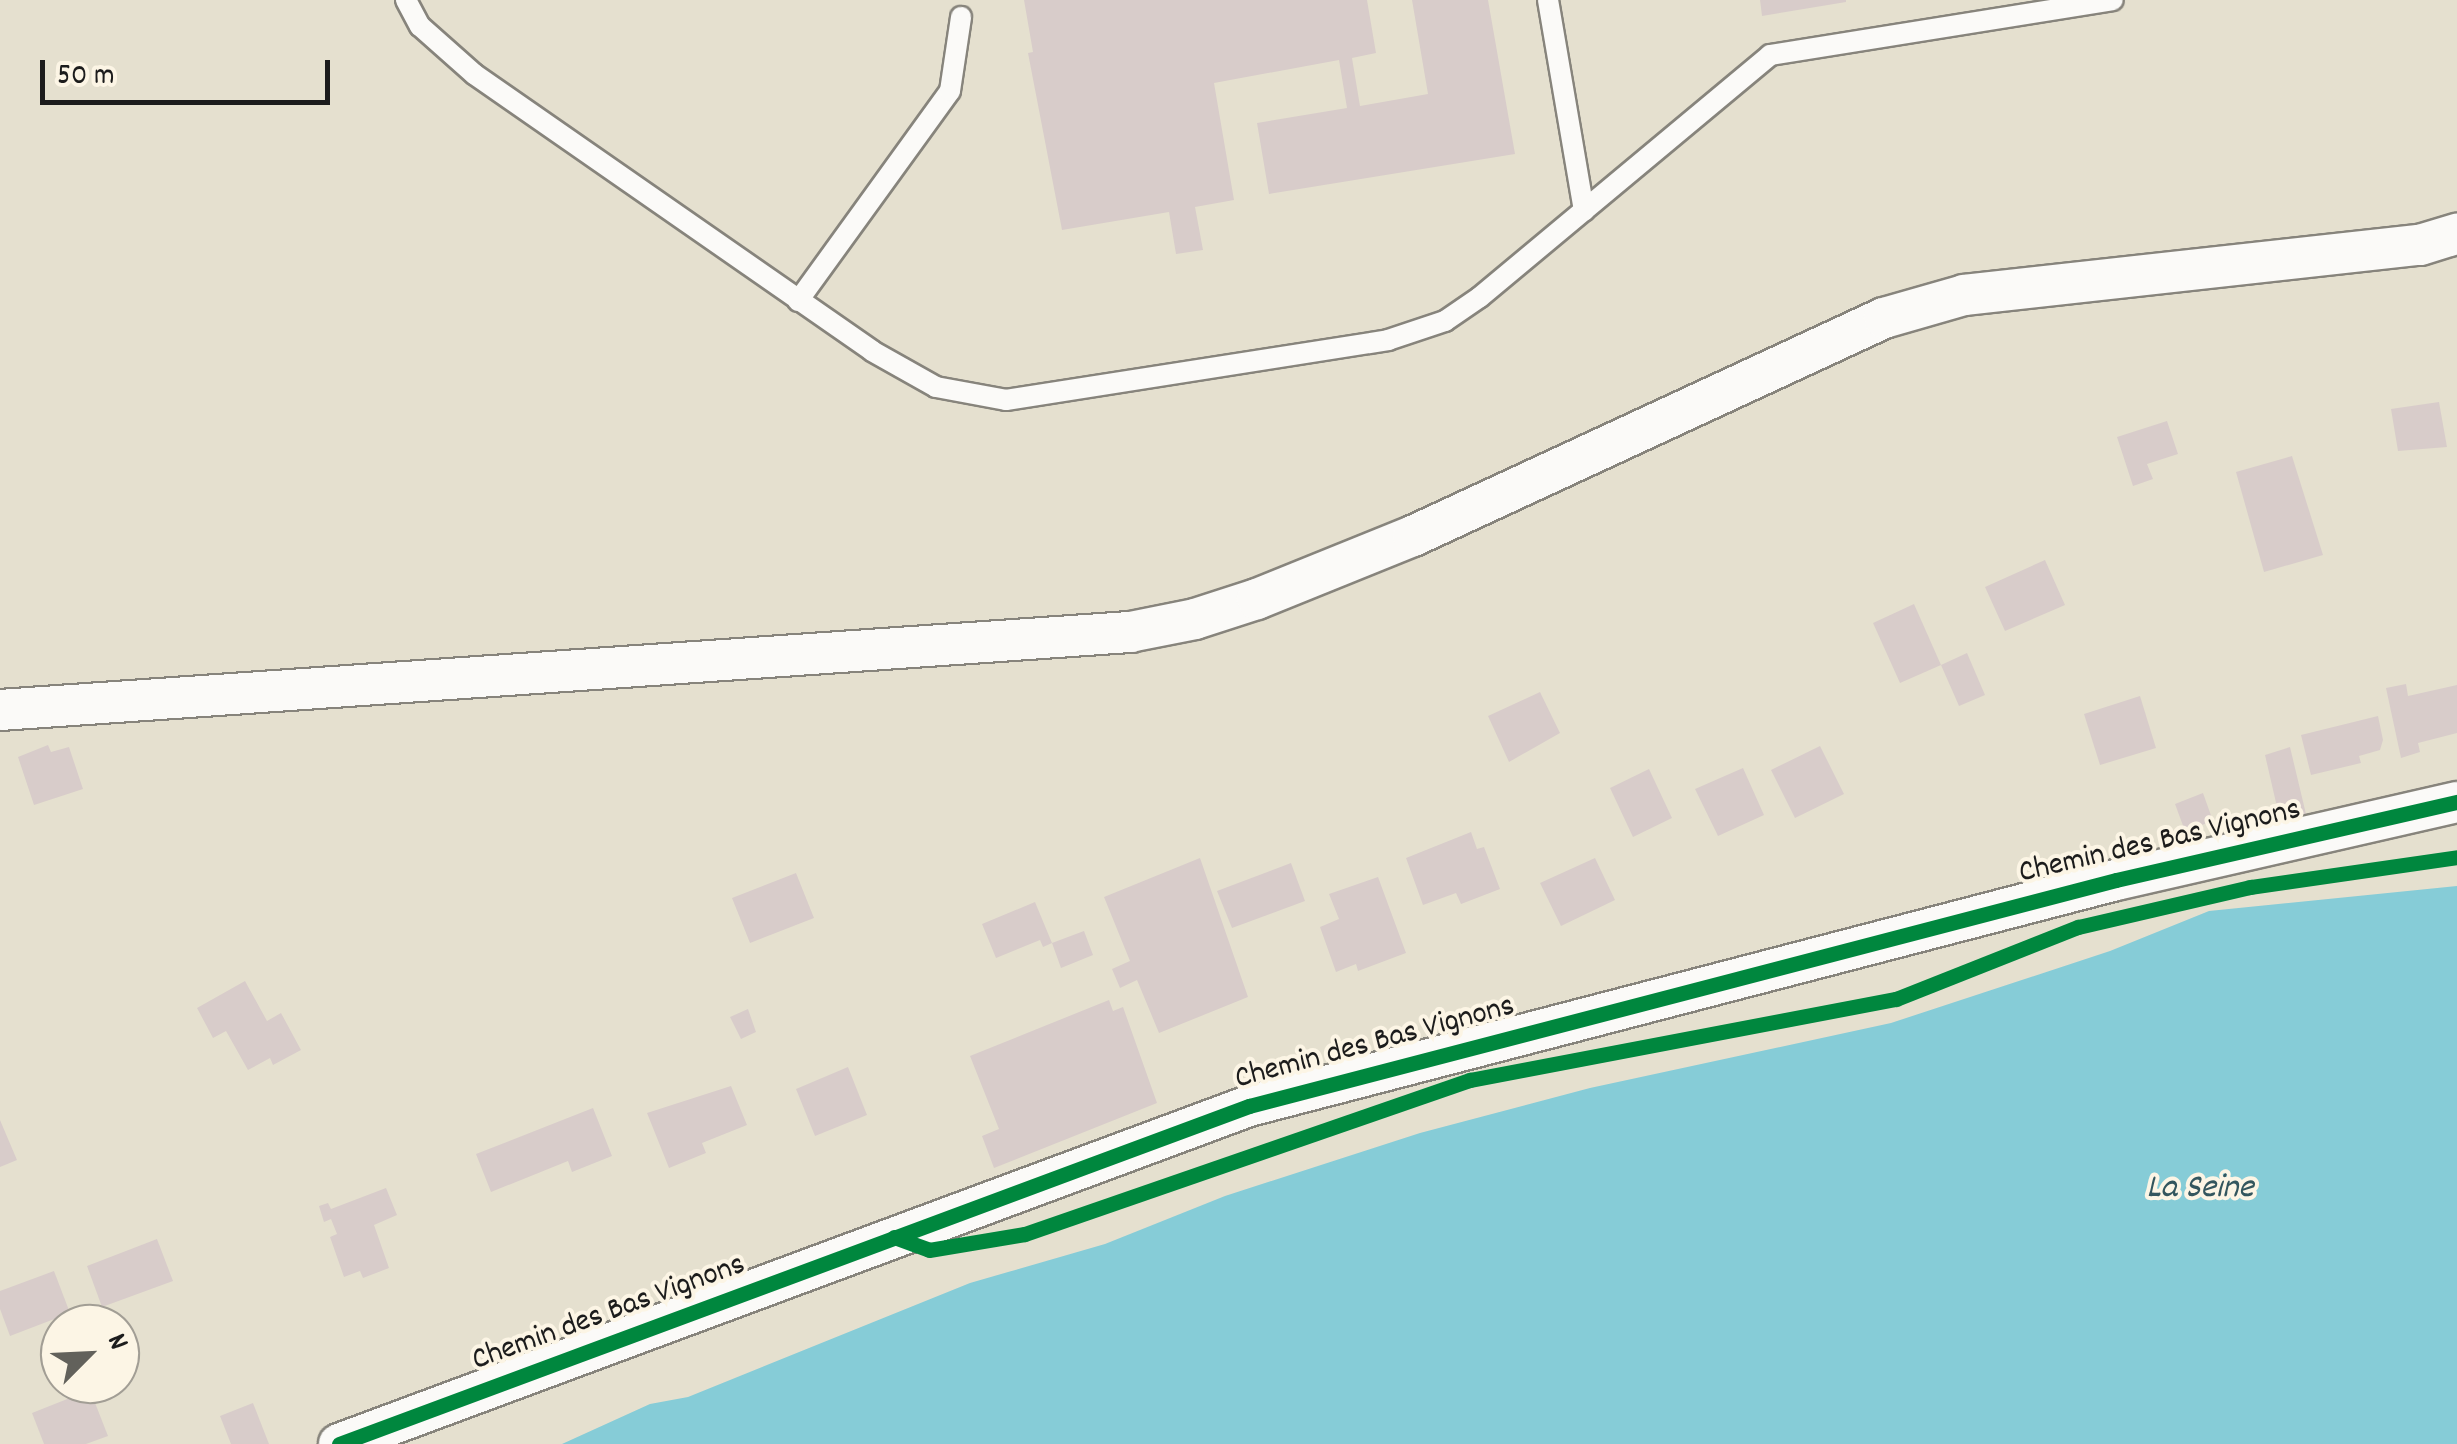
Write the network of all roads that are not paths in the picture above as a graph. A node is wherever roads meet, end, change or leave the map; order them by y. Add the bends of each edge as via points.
1 (406, 0) edge
2 (1548, 0) edge
3 (2113, 0) edge
4 (961, 17) dead end
5 (1584, 211) junction
6 (2457, 234) edge
7 (798, 301) junction
8 (0, 710) edge
9 (2457, 802) edge
10 (339, 1444) edge

1 - 7 lane via 420,26 474,74
2 - 5 lane
3 - 5 lane via 1770,55
4 - 7 lane via 950,91
5 - 7 lane via 1445,321 1388,340 1006,400 936,387
6 - 8 street via 2420,245 1964,295 1884,318 1413,536 1257,599 1130,632
9 - 10 street, Chemin des Bas Vignons via 2116,880 1249,1106

